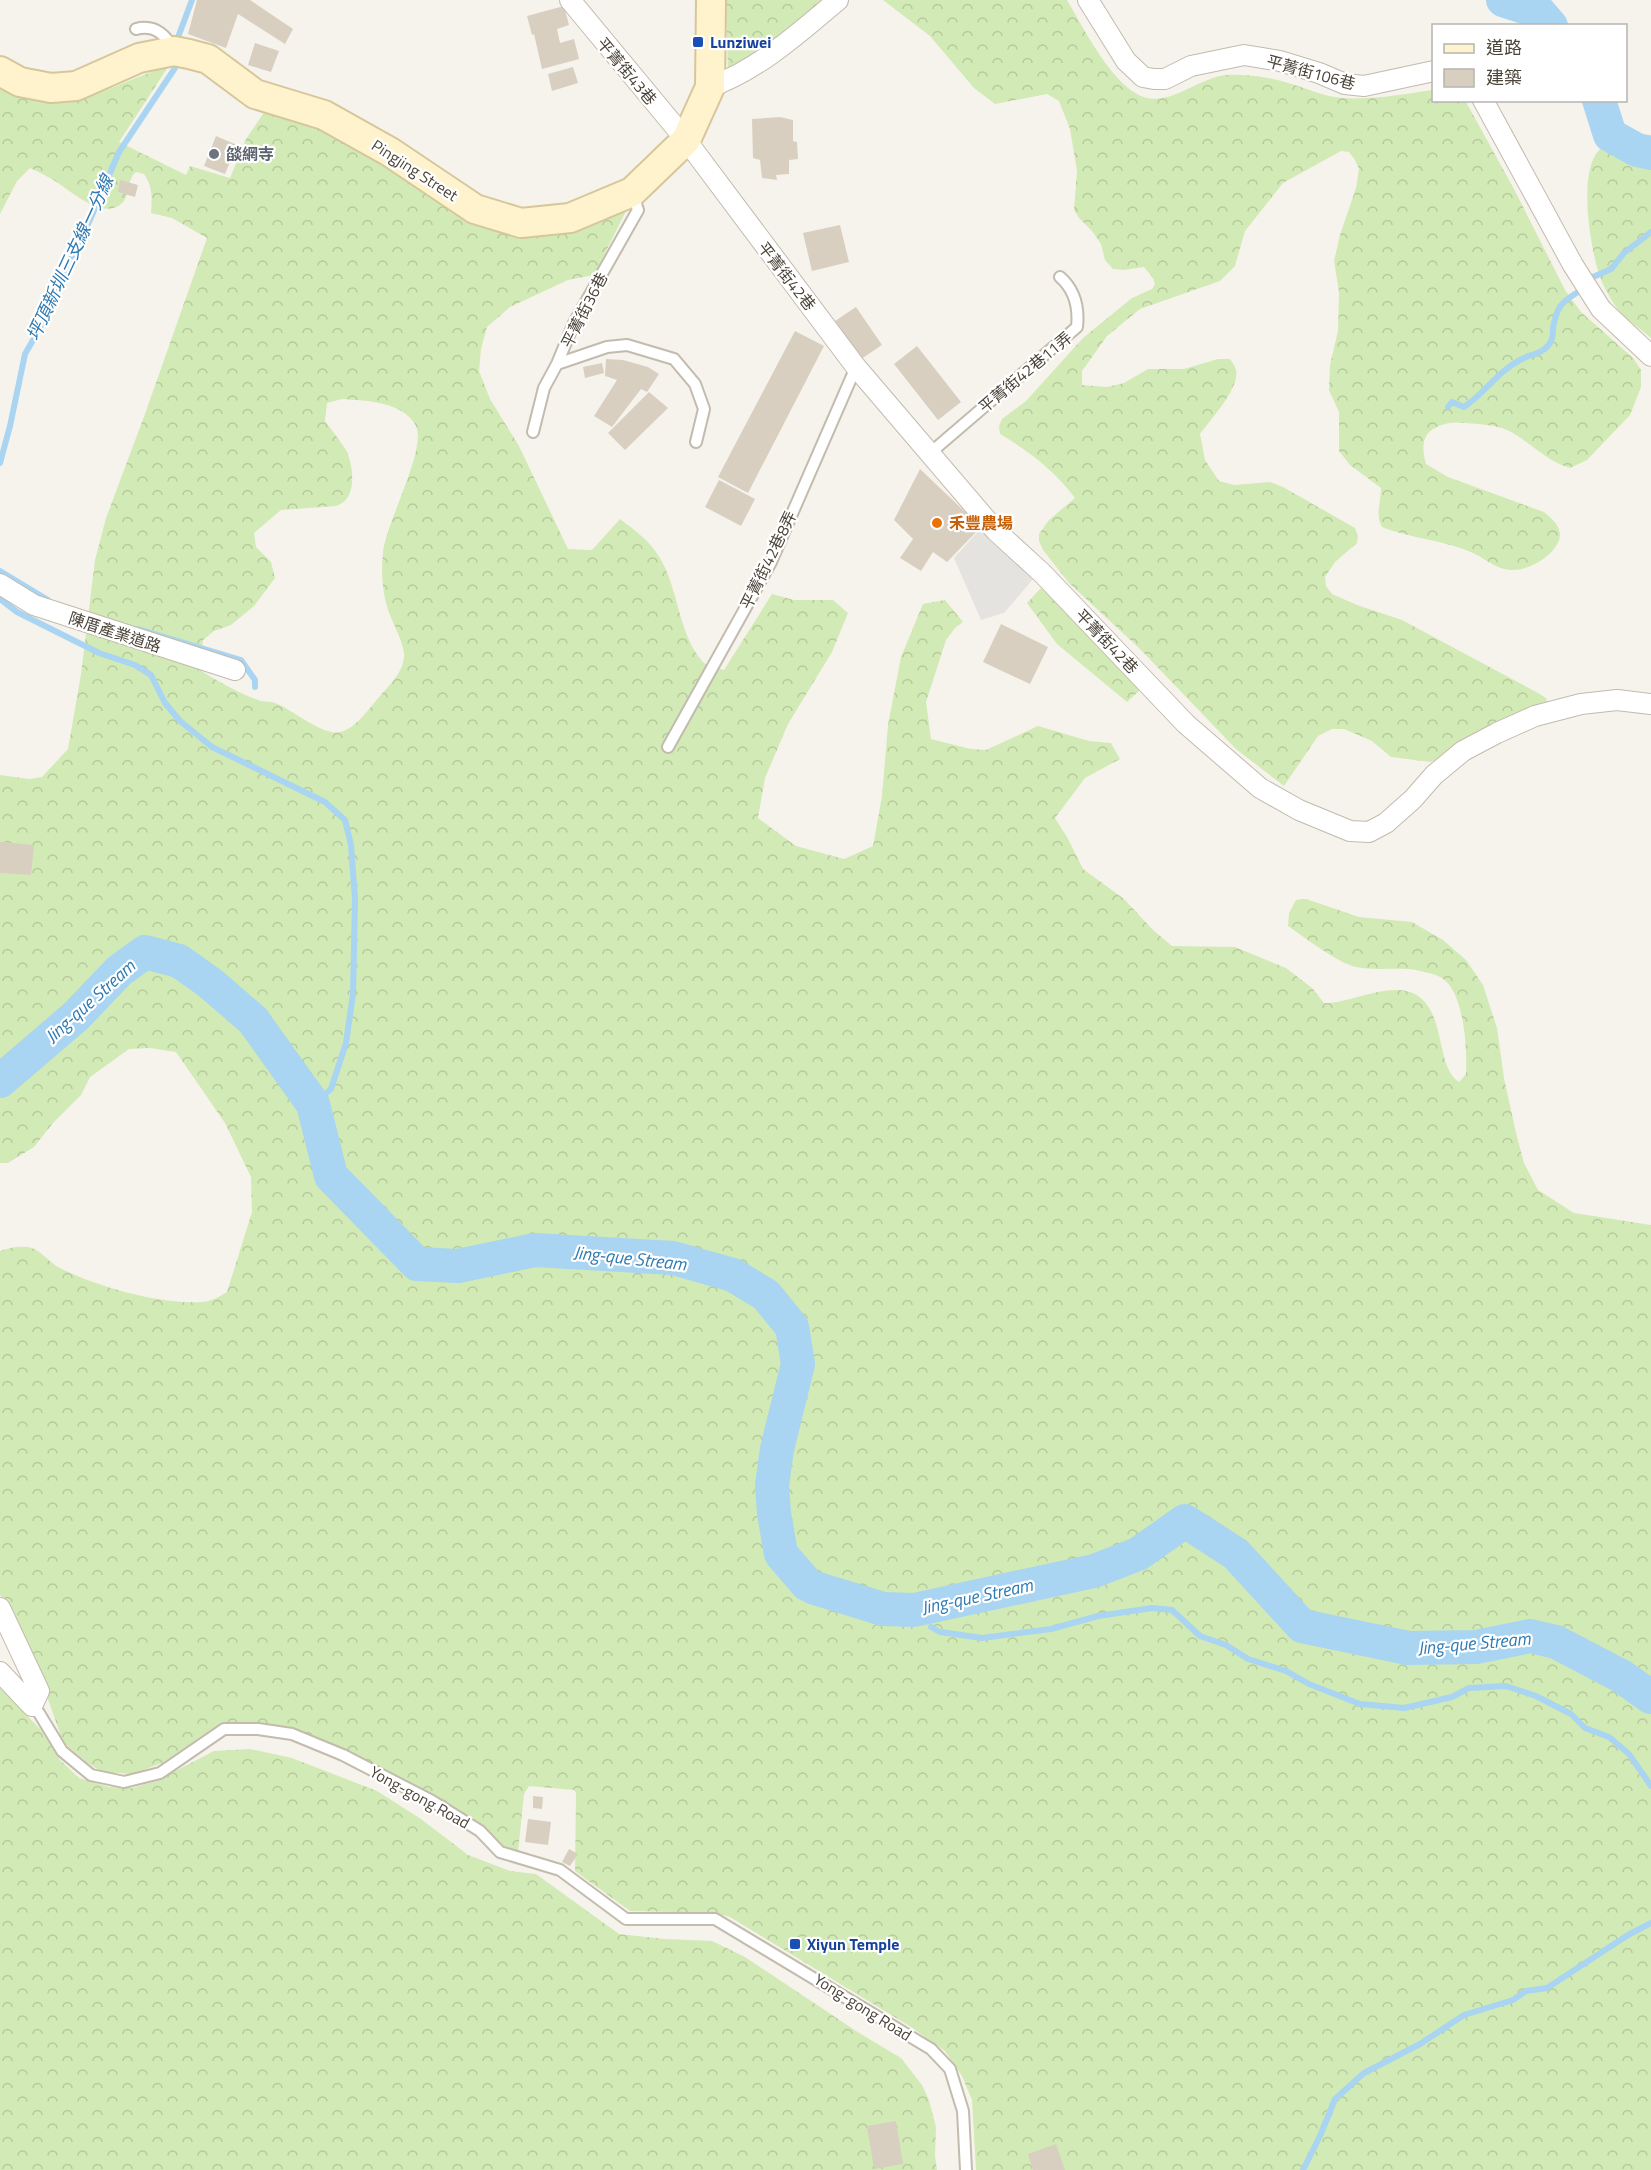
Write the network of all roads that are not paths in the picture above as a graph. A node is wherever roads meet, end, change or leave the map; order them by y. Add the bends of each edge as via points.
1 (570, 0) edge
2 (711, 0) edge
3 (838, 0) edge
4 (1088, 0) edge
5 (136, 29) dead end
6 (174, 51) junction
7 (1432, 70) edge
8 (0, 71) edge
9 (710, 87) junction
10 (1484, 102) edge
11 (686, 141) junction
12 (632, 192) junction
13 (1060, 277) dead end
14 (1651, 356) edge
15 (557, 364) junction
16 (856, 367) junction
17 (534, 432) dead end
18 (696, 442) dead end
19 (929, 454) junction
20 (0, 584) edge
21 (235, 670) dead end
22 (1651, 704) edge
23 (668, 747) dead end
24 (0, 1608) edge
25 (0, 1672) edge
26 (32, 1706) junction
27 (966, 2170) edge

1 - 11 street, 平菁街43巷
2 - 9 street, Pingjing Street
3 - 9 street via 734,79
4 - 7 street, 平菁街106巷 via 1125,61 1154,80 1191,66 1244,55 1280,61 1345,84 1364,86
5 - 6 lane via 145,27 162,32
6 - 8 street, Pingjing Street via 139,58 76,86 51,88 20,82
6 - 12 street, Pingjing Street via 208,59 255,94 324,115 390,152 475,208 521,223 570,218
9 - 11 street, Pingjing Street
10 - 14 street via 1601,309
11 - 12 street, Pingjing Street
11 - 16 street, 平菁街42巷
12 - 15 lane, 平菁街36巷 via 638,210 574,323
13 - 19 lane, 平菁街42巷11弄 via 1069,284 1079,310 1077,327
15 - 17 lane, 平菁街36巷 via 544,388
15 - 18 lane via 607,347 627,345 674,359 695,384 704,409
16 - 19 street, 平菁街42巷
16 - 23 lane, 平菁街42巷8弄 via 771,562
19 - 22 street, 平菁街42巷 via 996,531 1042,573 1186,724 1260,788 1299,810 1350,831 1369,832 1386,823 1462,751 1535,716 1617,700
20 - 21 street, 陳厝產業道路 via 34,605
24 - 26 street via 39,1691
25 - 26 street, Yong-gong Road
26 - 27 lane, Yong-gong Road via 62,1751 91,1775 124,1782 160,1773 224,1729 292,1734 432,1800 480,1831 500,1852 560,1870 626,1919 715,1919 931,2049 950,2068 963,2111

